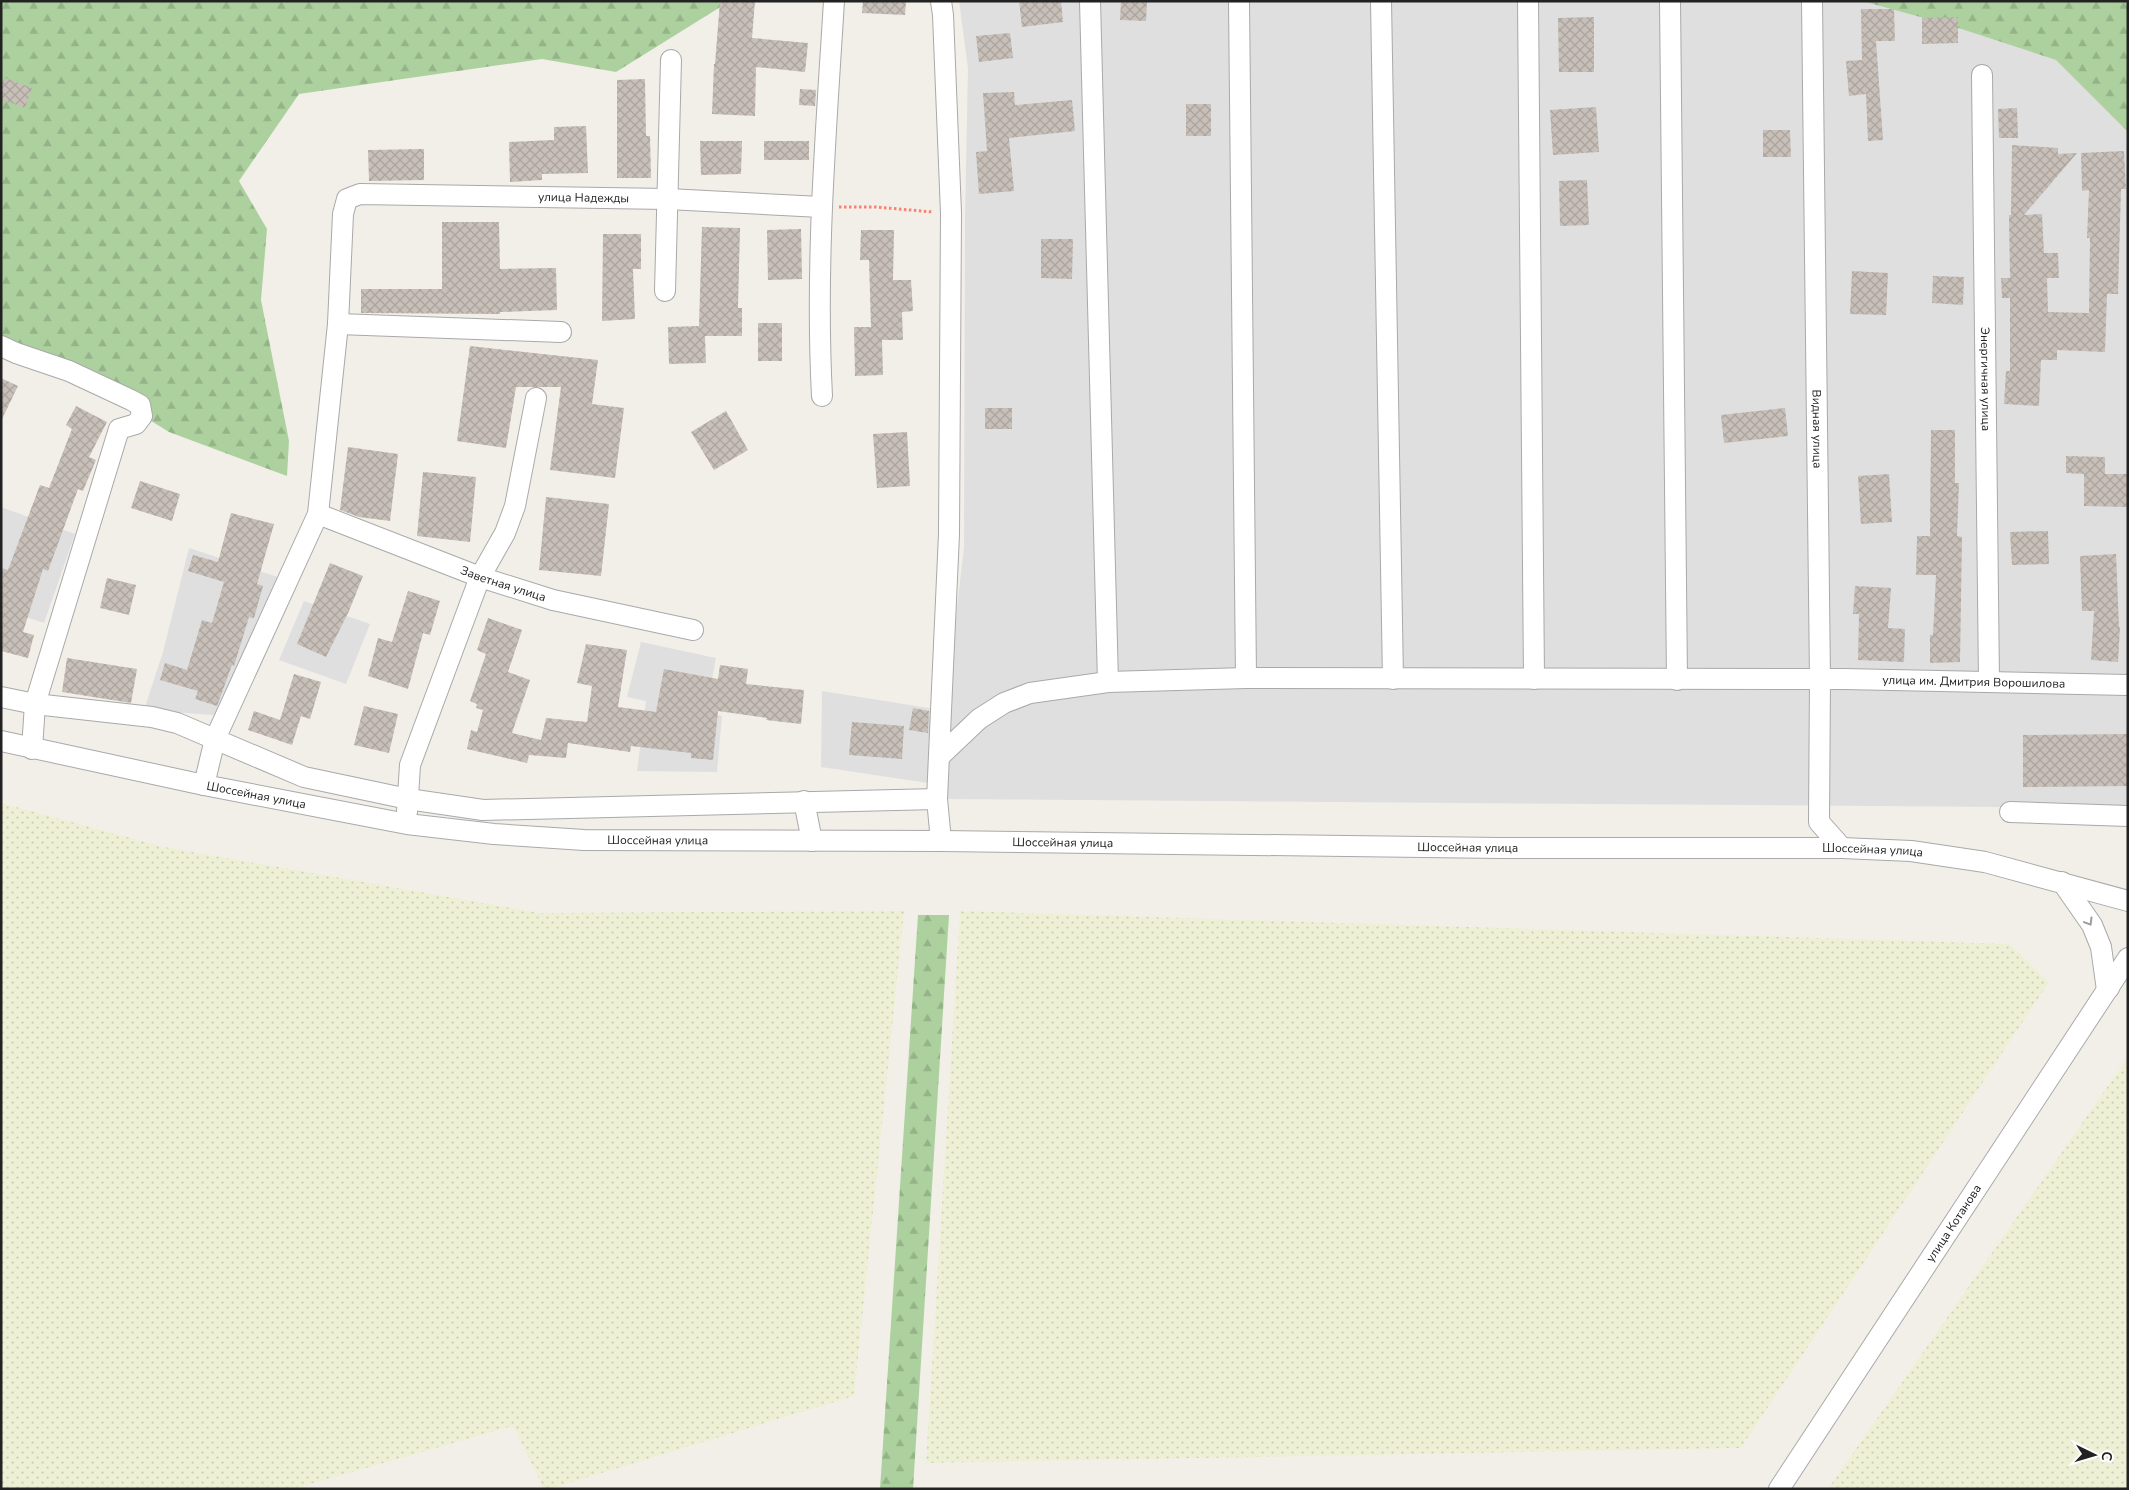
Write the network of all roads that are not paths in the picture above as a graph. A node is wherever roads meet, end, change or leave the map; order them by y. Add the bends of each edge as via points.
1 (834, 1) edge
2 (941, 1) edge
3 (1090, 1) edge
4 (1239, 1) edge
5 (1381, 1) edge
6 (1528, 1) edge
7 (1670, 1) edge
8 (1812, 1) edge
9 (671, 60) dead end
10 (1982, 75) dead end
11 (668, 199) junction
12 (821, 207) junction
13 (665, 291) dead end
14 (338, 324) junction
15 (561, 332) dead end
16 (1, 346) edge
17 (822, 396) dead end
18 (536, 398) dead end
19 (318, 514) junction
20 (480, 577) junction
21 (694, 630) dead end
22 (1246, 678) junction
23 (1393, 679) junction
24 (1534, 679) junction
25 (1820, 679) junction
26 (1677, 680) junction
27 (1989, 681) junction
28 (1108, 682) junction
29 (2128, 685) edge
30 (1, 697) edge
31 (35, 704) junction
32 (214, 739) junction
33 (1, 741) edge
34 (32, 749) junction
35 (940, 756) junction
36 (204, 785) junction
37 (408, 799) junction
38 (937, 799) junction
39 (804, 801) junction
40 (584, 807) junction
41 (2010, 812) dead end
42 (2128, 816) edge
43 (407, 824) junction
44 (584, 840) junction
45 (812, 840) junction
46 (941, 841) junction
47 (1842, 848) junction
48 (2062, 882) junction
49 (2128, 900) edge
50 (2128, 958) edge
51 (2128, 971) edge
52 (2107, 990) junction
53 (1779, 1489) edge

1 - 12 street
2 - 35 street via 951,213 949,534
3 - 28 street
4 - 22 street
5 - 23 street
6 - 24 street
7 - 26 street
8 - 25 street, Видная улица
9 - 11 street
10 - 27 street, Энергичная улица
11 - 12 street, улица Надежды
11 - 13 street
11 - 14 street, улица Надежды via 360,194 347,199 343,214
12 - 17 street
14 - 15 street
14 - 19 street
16 - 31 street via 69,371 131,400 140,405 142,416 136,424 119,429
18 - 20 street via 515,506 505,533
19 - 20 street, Заветная улица
19 - 32 street
20 - 21 street, Заветная улица via 552,600
20 - 37 street via 410,764
22 - 23 street, улица им. Дмитрия Ворошилова
22 - 28 street, улица им. Дмитрия Ворошилова
23 - 24 street, улица им. Дмитрия Ворошилова
24 - 26 street, улица им. Дмитрия Ворошилова
25 - 26 street, улица им. Дмитрия Ворошилова
25 - 27 street, улица им. Дмитрия Ворошилова
25 - 47 street, Видная улица via 1818,822
27 - 29 street, улица им. Дмитрия Ворошилова
28 - 35 street, улица им. Дмитрия Ворошилова via 1030,693 1004,704 979,719
30 - 31 street
31 - 32 street via 152,717 177,723
31 - 34 street
32 - 36 street
32 - 37 street via 304,777
33 - 34 street, Шоссейная улица
34 - 36 street, Шоссейная улица
35 - 38 street
36 - 43 street, Шоссейная улица
37 - 40 street via 483,810
37 - 43 street
38 - 39 street
38 - 46 street
39 - 40 street
39 - 45 street
40 - 44 street
41 - 42 street
43 - 44 street, Шоссейная улица
44 - 45 street, Шоссейная улица
45 - 46 street, Шоссейная улица
46 - 47 street, Шоссейная улица via 1500,848
47 - 48 street, Шоссейная улица via 1911,851 1967,859
48 - 49 street, Шоссейная улица
48 -> 52 street via 2092,925 2101,947
50 - 52 street, улица Котанова
51 - 52 street
52 - 53 street, улица Котанова

